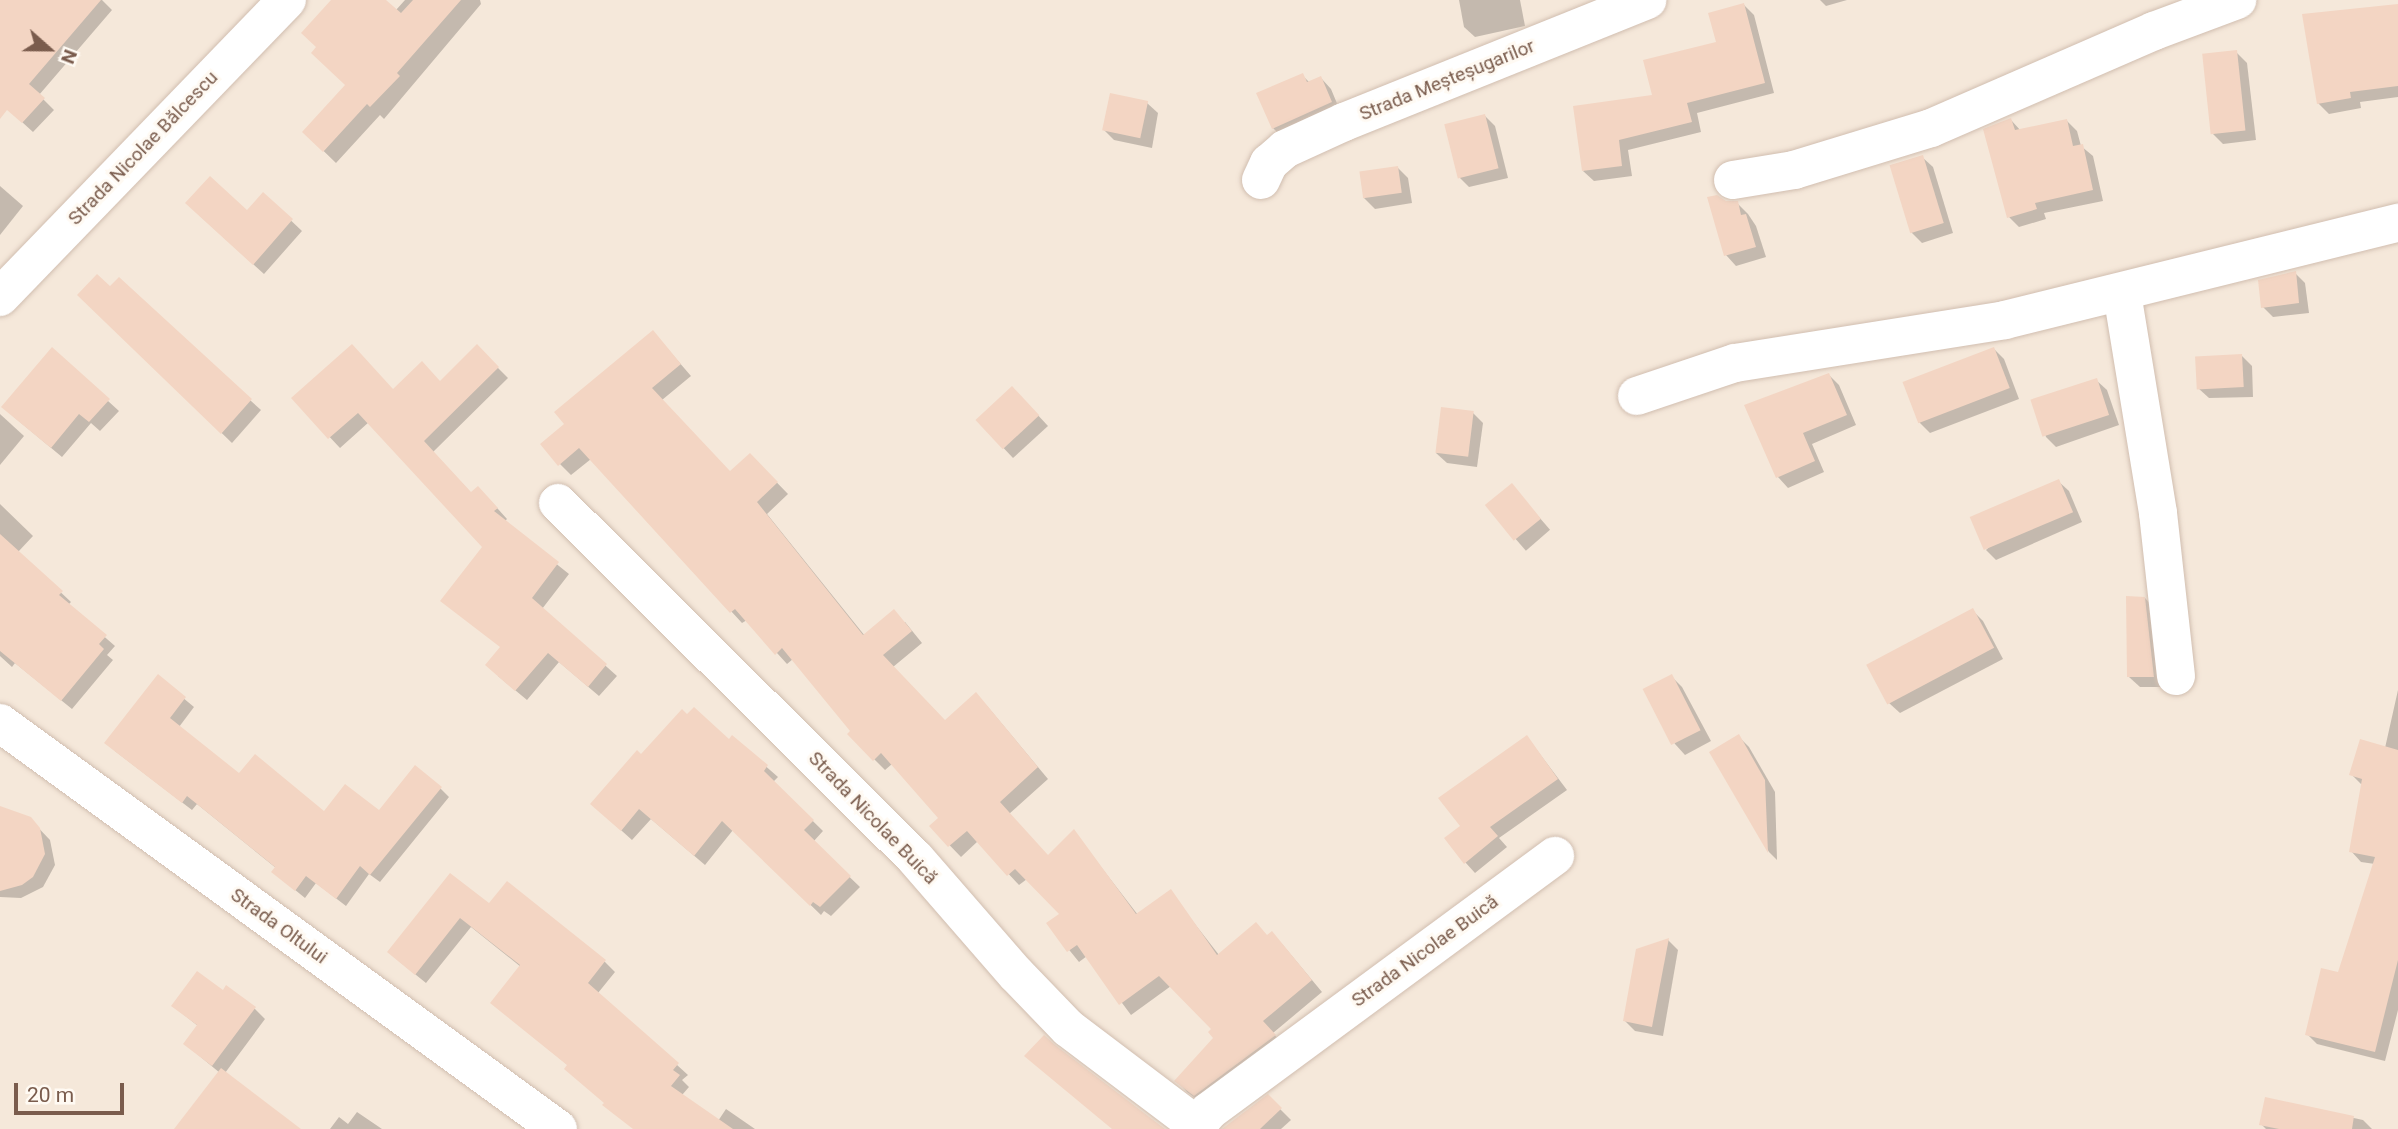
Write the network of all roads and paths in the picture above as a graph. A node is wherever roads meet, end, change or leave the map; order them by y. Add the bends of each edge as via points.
1 (287, 0) edge
2 (1647, 0) edge
3 (2237, 0) edge
4 (1261, 180) dead end
5 (1733, 180) dead end
6 (2398, 223) edge
7 (2122, 293) junction
8 (0, 297) edge
9 (1637, 396) dead end
10 (558, 503) dead end
11 (2176, 676) dead end
12 (0, 723) edge
13 (1555, 856) dead end
14 (1195, 1127) edge
15 (558, 1129) edge

1 - 8 street, Strada Nicolae Bălcescu
2 - 4 street, Strada Meșteșugarilor via 1309,138 1269,163
3 - 5 street via 1931,128 1794,170
6 - 7 street
7 - 9 street via 2005,320 1735,363
7 - 11 street via 2158,513
10 - 14 street, Strada Nicolae Buică via 915,858 1068,1028
12 - 15 street, Strada Oltului
13 - 14 street, Strada Nicolae Buică via 1209,1111

